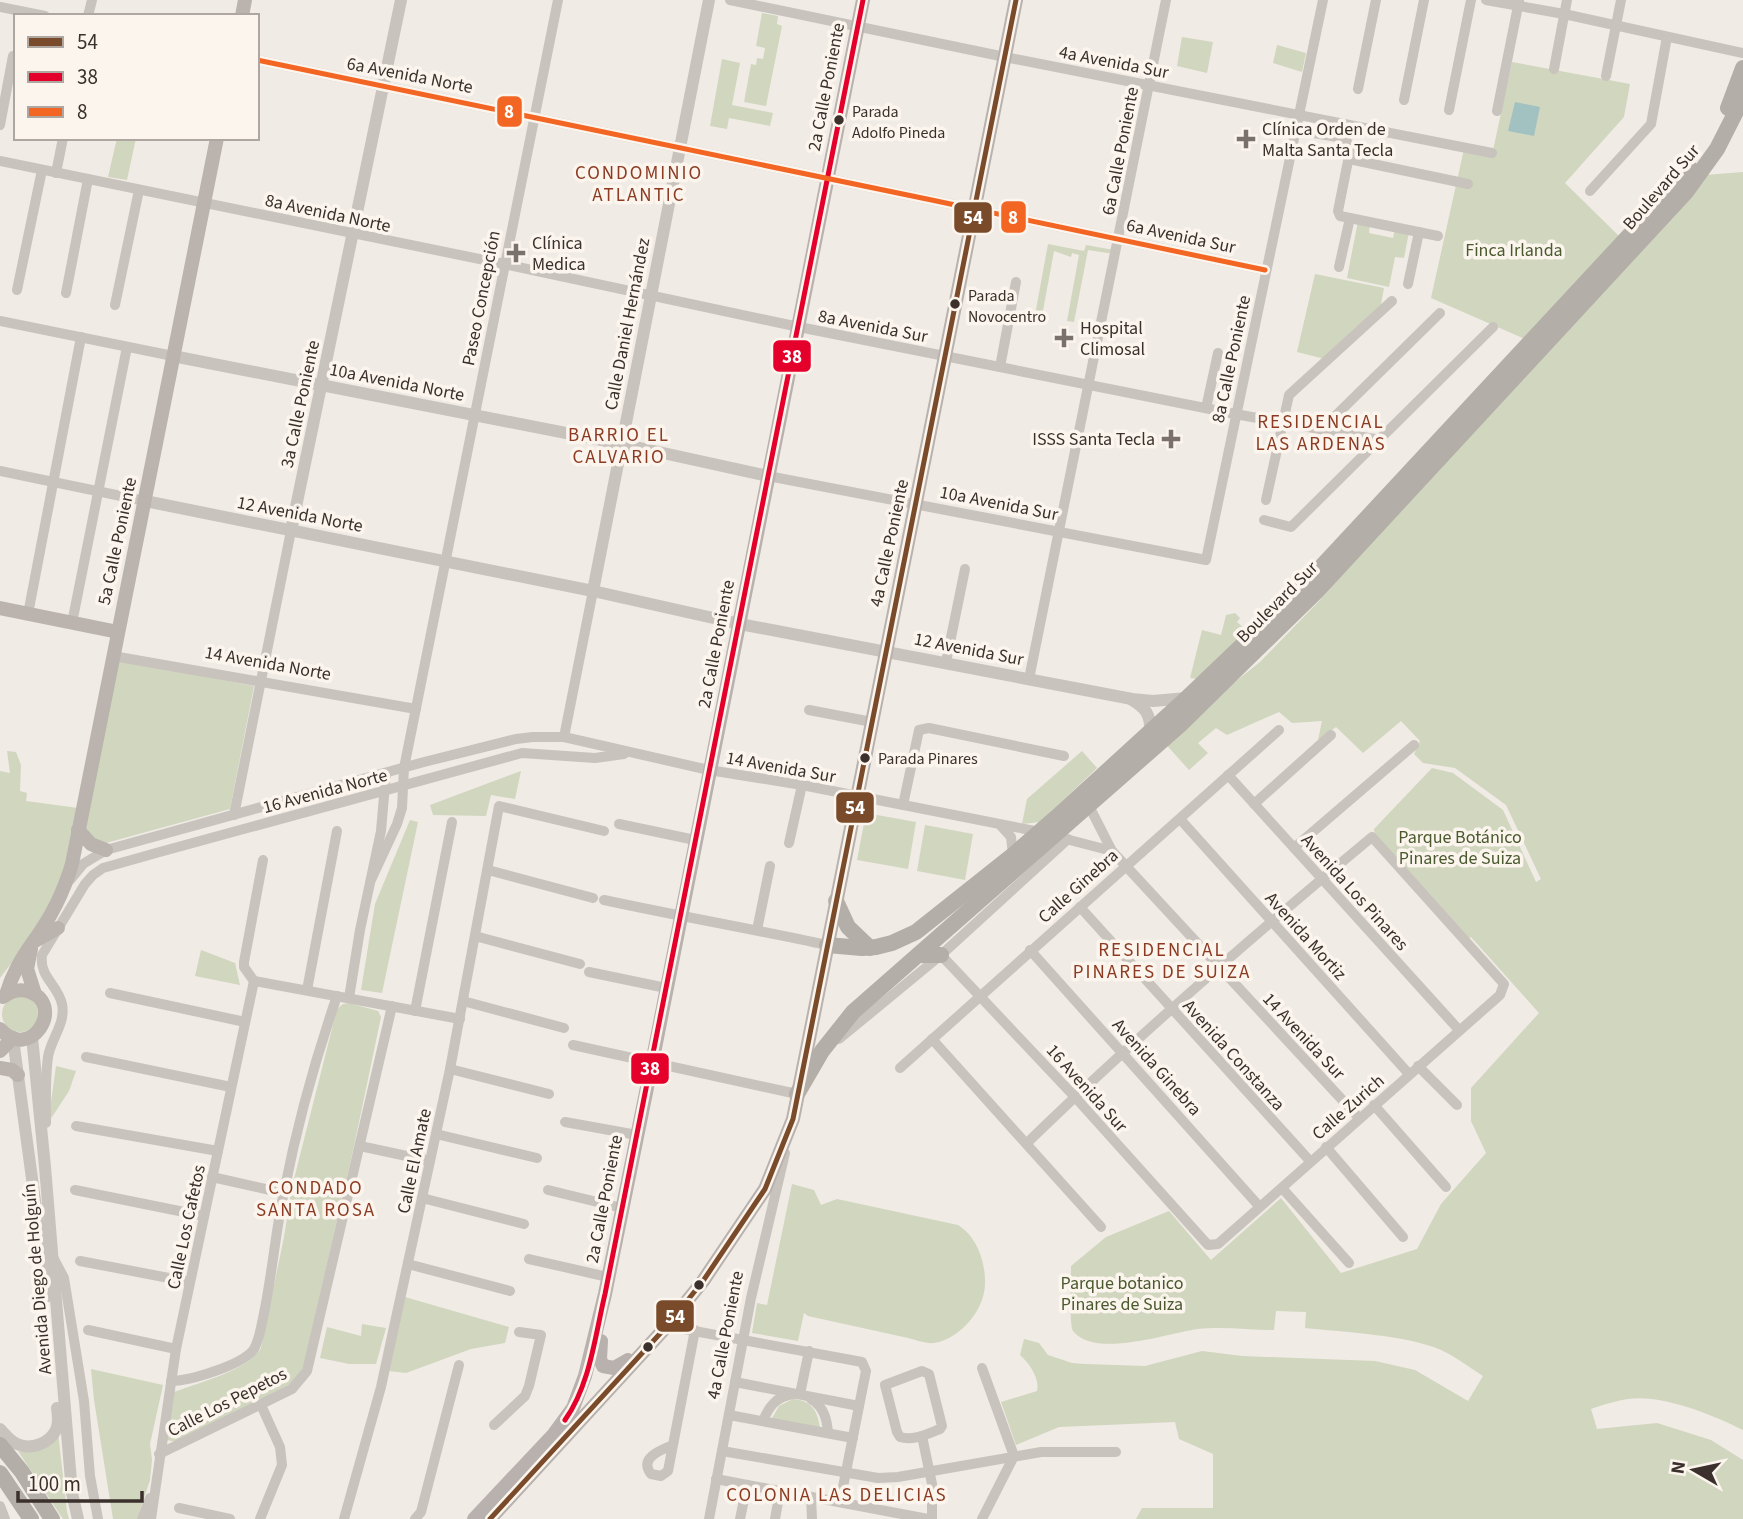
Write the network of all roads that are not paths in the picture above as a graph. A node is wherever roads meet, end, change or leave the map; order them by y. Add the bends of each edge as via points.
1 (401, 0) edge
2 (558, 0) edge
3 (709, 0) edge
4 (730, 0) edge
5 (863, 0) edge
6 (1016, 0) edge
7 (1166, 0) edge
8 (1323, 0) edge
9 (1376, 0) edge
10 (1424, 0) edge
11 (1471, 0) edge
12 (1486, 0) edge
13 (1567, 0) edge
14 (1620, 0) edge
15 (1519, 3) edge
16 (0, 7) edge
17 (35, 14) edge
18 (1564, 14) junction
19 (858, 26) junction
20 (1615, 26) junction
21 (1667, 37) junction
22 (1743, 53) edge
23 (13, 56) dead end
24 (1005, 57) junction
25 (259, 60) edge
26 (1743, 68) edge
27 (1554, 69) dead end
28 (1606, 76) dead end
29 (1149, 84) junction
30 (383, 86) junction
31 (1358, 89) dead end
32 (1743, 98) edge
33 (1404, 100) dead end
34 (1449, 110) dead end
35 (1497, 111) dead end
36 (1299, 114) junction
37 (533, 116) junction
38 (0, 125) edge
39 (1296, 130) junction
40 (63, 140) edge
41 (217, 140) edge
42 (680, 146) junction
43 (1492, 153) dead end
44 (1349, 159) junction
45 (0, 161) edge
46 (42, 170) junction
47 (56, 173) junction
48 (827, 178) junction
49 (88, 179) junction
50 (1468, 184) dead end
51 (139, 190) junction
52 (1590, 191) dead end
53 (204, 203) junction
54 (974, 211) junction
55 (1350, 218) junction
56 (1419, 232) junction
57 (353, 234) junction
58 (1438, 236) dead end
59 (1120, 239) junction
60 (504, 264) junction
61 (1339, 267) dead end
62 (1265, 270) junction
63 (1016, 282) dead end
64 (1408, 284) dead end
65 (18, 290) dead end
66 (66, 293) dead end
67 (650, 296) junction
68 (1392, 301) dead end
69 (115, 305) dead end
70 (1440, 313) dead end
71 (0, 321) edge
72 (799, 327) junction
73 (1493, 327) dead end
74 (81, 337) junction
75 (127, 347) junction
76 (1218, 353) dead end
77 (173, 356) junction
78 (946, 356) junction
79 (1000, 367) junction
80 (1089, 384) junction
81 (323, 385) junction
82 (1206, 408) junction
83 (1235, 414) junction
84 (474, 415) junction
85 (1284, 423) junction
86 (1322, 429) junction
87 (1380, 440) junction
88 (622, 443) junction
89 (0, 471) edge
90 (768, 476) junction
91 (54, 481) junction
92 (99, 491) junction
93 (1266, 500) dead end
94 (145, 501) junction
95 (916, 505) junction
96 (1264, 520) dead end
97 (291, 531) junction
98 (1059, 532) junction
99 (445, 561) junction
100 (1206, 561) joint
101 (965, 569) dead end
102 (593, 591) junction
103 (0, 608) edge
104 (28, 614) junction
105 (72, 623) junction
106 (740, 624) junction
107 (118, 632) junction
108 (886, 652) junction
109 (113, 656) junction
110 (946, 662) junction
111 (1029, 679) junction
112 (260, 681) junction
113 (1187, 698) junction
114 (1132, 699) junction
115 (416, 709) junction
116 (810, 710) dead end
117 (872, 722) junction
118 (1279, 730) dead end
119 (1150, 731) junction
120 (1331, 735) dead end
121 (564, 737) junction
122 (1414, 745) dead end
123 (632, 753) junction
124 (1064, 756) dead end
125 (404, 768) junction
126 (709, 770) junction
127 (386, 773) junction
128 (1228, 775) junction
129 (802, 785) junction
130 (403, 786) junction
131 (384, 792) junction
132 (310, 794) junction
133 (858, 797) junction
134 (1088, 804) junction
135 (1254, 804) junction
136 (903, 805) junction
137 (316, 811) junction
138 (234, 815) junction
139 (1180, 819) junction
140 (452, 822) dead end
141 (994, 823) junction
142 (619, 824) dead end
143 (78, 830) junction
144 (337, 831) dead end
145 (604, 831) dead end
146 (1054, 836) junction
147 (695, 840) junction
148 (137, 842) junction
149 (789, 843) dead end
150 (1294, 848) junction
151 (106, 850) junction
152 (1112, 851) junction
153 (156, 853) junction
154 (1013, 855) junction
155 (263, 860) dead end
156 (1126, 865) junction
157 (769, 866) dead end
158 (488, 870) junction
159 (1323, 878) junction
160 (371, 880) junction
161 (65, 886) junction
162 (836, 901) junction
163 (1080, 907) junction
164 (680, 917) junction
165 (1272, 921) junction
166 (58, 928) junction
167 (757, 929) junction
168 (474, 936) junction
169 (33, 942) junction
170 (827, 945) junction
171 (870, 948) junction
172 (1030, 950) junction
173 (919, 955) junction
174 (941, 955) junction
175 (580, 964) dead end
176 (1220, 968) junction
177 (589, 972) dead end
178 (254, 981) junction
179 (666, 988) junction
180 (307, 990) junction
181 (110, 993) dead end
182 (35, 994) junction
183 (980, 995) junction
184 (337, 996) junction
185 (3, 998) edge
186 (349, 998) junction
187 (463, 1001) junction
188 (392, 1006) junction
189 (415, 1010) junction
190 (1172, 1011) junction
191 (460, 1019) junction
192 (245, 1022) junction
193 (564, 1028) dead end
194 (0, 1029) edge
195 (1459, 1030) junction
196 (32, 1037) junction
197 (13, 1039) junction
198 (932, 1039) junction
199 (573, 1045) dead end
200 (825, 1046) junction
201 (0, 1051) edge
202 (1124, 1053) junction
203 (86, 1057) dead end
204 (652, 1063) junction
205 (1418, 1066) junction
206 (0, 1068) edge
207 (900, 1068) dead end
208 (450, 1069) junction
209 (1409, 1074) junction
210 (18, 1075) junction
211 (231, 1087) junction
212 (548, 1094) dead end
213 (797, 1094) junction
214 (1075, 1097) junction
215 (1374, 1105) junction
216 (1457, 1105) dead end
217 (1359, 1118) junction
218 (793, 1119) junction
219 (565, 1122) dead end
220 (76, 1126) dead end
221 (436, 1134) junction
222 (637, 1135) junction
223 (1027, 1143) junction
224 (360, 1146) junction
225 (1326, 1147) junction
226 (218, 1151) junction
227 (537, 1158) dead end
228 (430, 1161) junction
229 (1310, 1161) junction
230 (45, 1167) junction
231 (212, 1177) junction
232 (1446, 1187) dead end
233 (1282, 1188) junction
234 (75, 1190) dead end
235 (548, 1190) dead end
236 (283, 1193) junction
237 (422, 1198) junction
238 (1259, 1206) junction
239 (622, 1208) junction
240 (204, 1216) junction
241 (524, 1224) dead end
242 (1101, 1227) dead end
243 (1403, 1237) dead end
244 (1208, 1245) joint
245 (52, 1256) junction
246 (529, 1259) dead end
247 (80, 1261) dead end
248 (1349, 1263) dead end
249 (408, 1264) junction
250 (608, 1277) junction
251 (190, 1282) junction
252 (510, 1291) dead end
253 (605, 1294) junction
254 (667, 1326) junction
255 (695, 1330) junction
256 (88, 1331) dead end
257 (519, 1332) dead end
258 (743, 1339) junction
259 (176, 1349) junction
260 (642, 1351) junction
261 (808, 1351) junction
262 (459, 1365) dead end
263 (982, 1368) dead end
264 (171, 1381) junction
265 (735, 1382) junction
266 (800, 1394) junction
267 (261, 1405) junction
268 (859, 1406) junction
269 (729, 1415) junction
270 (762, 1421) junction
271 (494, 1425) dead end
272 (0, 1429) edge
273 (828, 1433) junction
274 (922, 1436) junction
275 (853, 1438) junction
276 (0, 1445) edge
277 (673, 1445) dead end
278 (722, 1451) junction
279 (1116, 1452) dead end
280 (159, 1454) junction
281 (1014, 1456) junction
282 (930, 1471) junction
283 (846, 1473) junction
284 (1, 1476) edge
285 (716, 1479) junction
286 (156, 1481) junction
287 (747, 1485) junction
288 (780, 1491) junction
289 (811, 1497) junction
290 (840, 1502) junction
291 (0, 1506) edge
292 (867, 1507) junction
293 (179, 1508) dead end
294 (899, 1516) edge
295 (863, 1518) edge
296 (5, 1519) edge
297 (31, 1519) edge
298 (52, 1519) edge
299 (78, 1519) edge
300 (98, 1519) edge
301 (142, 1519) edge
302 (151, 1519) edge
303 (230, 1519) edge
304 (260, 1519) edge
305 (344, 1519) edge
306 (415, 1519) edge
307 (474, 1519) edge
308 (490, 1519) edge
309 (709, 1519) edge
310 (740, 1519) edge
311 (775, 1519) edge
312 (812, 1519) edge
313 (930, 1519) edge
314 (982, 1519) edge

1 - 30 street, 3a Calle Poniente
2 - 37 street, Paseo Concepción
3 - 42 street, Calle Daniel Hernández
4 - 19 street, 4a Avenida Sur
5 - 19 main road, 2a Calle Poniente
6 - 24 main road, 4a Calle Poniente
7 - 29 street, 6a Calle Poniente
8 - 36 street, 8a Calle Poniente
9 - 31 street
10 - 33 street
11 - 34 street
12 - 15 street
13 - 18 street
14 - 20 street
15 - 18 street
15 - 35 street
16 - 17 street
18 - 20 street
18 - 27 street
19 - 24 street, 4a Avenida Sur
19 - 48 main road, 2a Calle Poniente
20 - 21 street
20 - 28 street
21 - 22 street
21 - 52 street via 1651,124
23 - 38 street
24 - 29 street, 4a Avenida Sur
24 - 54 main road, 4a Calle Poniente
25 - 30 street, 6a Avenida Norte
26 - 113 highway, Boulevard Sur via 1720,126 1685,177 1296,594
29 - 36 street, 4a Avenida Sur
29 - 59 street, 6a Calle Poniente
30 - 37 street, 6a Avenida Norte
30 - 57 street, 3a Calle Poniente
32 - 134 highway, Boulevard Sur via 1717,149 1686,192 1335,571 1180,725
36 - 39 street, 8a Calle Poniente
36 - 43 street, 4a Avenida Sur
37 - 42 street, 6a Avenida Norte
37 - 60 street, Paseo Concepción
39 - 44 street via 1343,138 1350,147
39 - 62 street, 8a Calle Poniente
40 - 47 street
41 - 53 main road, 5a Calle Poniente
42 - 48 street, 6a Avenida Sur
42 - 67 street, Calle Daniel Hernández
44 - 50 street
44 - 55 street via 1338,211
45 - 46 street, 8a Avenida Norte
46 - 47 street, 8a Avenida Norte
46 - 65 street
47 - 49 street, 8a Avenida Norte
48 - 54 street, 6a Avenida Sur
48 - 72 main road, 2a Calle Poniente
49 - 51 street, 8a Avenida Norte
49 - 66 street
51 - 53 street, 8a Avenida Norte
51 - 69 street
53 - 57 street, 8a Avenida Norte
53 - 77 main road, 5a Calle Poniente
54 - 59 street, 6a Avenida Sur
54 - 78 main road, 4a Calle Poniente
55 - 56 street
55 - 61 street
56 - 58 street
56 - 64 street
57 - 60 street, 8a Avenida Norte
57 - 81 street, 3a Calle Poniente
59 - 62 street, 6a Avenida Sur
59 - 80 street, 6a Calle Poniente
60 - 67 street, 8a Avenida Norte
60 - 84 street, Paseo Concepción
62 - 83 street, 8a Calle Poniente
63 - 79 street
67 - 72 street, 8a Avenida Sur
67 - 88 street, Calle Daniel Hernández
68 - 85 street via 1289,395
70 - 86 street
71 - 74 street, 10a Avenida Norte
72 - 78 street, 8a Avenida Sur
72 - 90 main road, 2a Calle Poniente
73 - 87 street
74 - 75 street, 10a Avenida Norte
74 - 91 street
75 - 77 street, 10a Avenida Norte
75 - 92 street
76 - 82 street
77 - 81 street, 10a Avenida Norte
77 - 94 main road, 5a Calle Poniente
78 - 79 street, 8a Avenida Sur
78 - 95 main road, 4a Calle Poniente
79 - 80 street, 8a Avenida Sur
80 - 82 street, 8a Avenida Sur
80 - 98 street, 6a Calle Poniente
81 - 84 street, 10a Avenida Norte
81 - 97 street, 3a Calle Poniente
82 - 83 street, 8a Avenida Sur
83 - 85 street, 8a Avenida Sur
83 - 100 street, 8a Calle Poniente
84 - 88 street, 10a Avenida Norte
84 - 99 street, Paseo Concepción
85 - 86 street, 8a Avenida Sur
85 - 93 street
86 - 87 street, 8a Avenida Sur
87 - 96 street via 1291,527
88 - 90 street, 10a Avenida Sur
88 - 102 street, Calle Daniel Hernández
89 - 91 street, 12 Avenida Norte
90 - 95 street, 10a Avenida Sur
90 - 106 main road, 2a Calle Poniente
91 - 92 street, 12 Avenida Norte
91 - 104 street
92 - 94 street, 12 Avenida Norte
92 - 105 street
94 - 97 street, 12 Avenida Norte
94 - 107 main road, 5a Calle Poniente
95 - 98 street, 10a Avenida Sur
95 - 108 main road, 4a Calle Poniente
97 - 99 street, 12 Avenida Norte
97 - 112 street, 3a Calle Poniente
98 - 100 street, 10a Avenida Sur
98 - 111 street, 6a Calle Poniente
99 - 102 street, 12 Avenida Norte
99 - 115 street, Paseo Concepción
101 - 110 street
102 - 106 street, 12 Avenida Sur
102 - 121 street, Calle Daniel Hernández
103 - 104 main road
104 - 105 main road
105 - 107 main road
106 - 108 street, 12 Avenida Sur
106 - 126 main road, 2a Calle Poniente
107 - 109 main road, 5a Calle Poniente
108 - 110 street, 12 Avenida Sur
108 - 117 main road, 4a Calle Poniente
109 - 112 street, 14 Avenida Norte
109 - 143 main road, 5a Calle Poniente
110 - 111 street, 12 Avenida Sur
111 - 114 street, 12 Avenida Sur
112 - 115 street, 14 Avenida Norte
112 - 138 street, 3a Calle Poniente
113 - 114 street, 12 Avenida Sur
113 - 119 highway, Boulevard Sur
114 - 119 street via 1149,714
115 - 125 street, Paseo Concepción
116 - 117 street
117 - 133 main road, 4a Calle Poniente
118 - 128 street, Calle Ginebra
119 - 146 highway, Boulevard Sur via 1060,814
120 - 135 street
121 - 123 street, 14 Avenida Sur
121 - 125 street, 16 Avenida Norte via 516,738
122 - 150 street
123 - 126 street, 14 Avenida Sur
123 - 130 street, 16 Avenida Norte via 595,758 522,753
124 - 136 street via 929,728 919,730
125 - 127 street, 16 Avenida Norte
125 - 130 street, Paseo Concepción
126 - 129 street, 14 Avenida Sur
126 - 147 main road, 2a Calle Poniente
127 - 131 street
127 - 132 street, 16 Avenida Norte
128 - 135 street, Avenida Los Pinares
128 - 139 street, Calle Ginebra
129 - 133 street, 14 Avenida Sur
129 - 149 street
130 - 131 street, 16 Avenida Norte
130 - 160 street, Paseo Concepción via 397,824
131 - 137 street, 16 Avenida Norte
131 - 160 street
132 - 137 street
132 - 138 street, 16 Avenida Norte
133 - 136 street, 14 Avenida Sur
133 - 162 main road, 4a Calle Poniente
134 - 146 highway, Boulevard Sur
134 - 152 street, 14 Avenida Sur
135 - 150 street, Avenida Los Pinares
136 - 141 street, 14 Avenida Sur
137 - 153 street, 16 Avenida Norte
138 - 148 street, 16 Avenida Norte
139 - 156 street, Calle Ginebra
139 - 165 street, Avenida Mortiz
140 - 189 street
141 - 146 street, 14 Avenida Sur
141 - 154 street via 1010,834
142 - 147 street
143 - 151 main road via 91,844
143 - 161 main road, 5a Calle Poniente
144 - 180 street
145 - 158 street, Calle El Amate via 499,806
146 - 152 street, 14 Avenida Sur
146 - 154 highway, Boulevard Sur
146 - 173 highway, Boulevard Sur
146 - 174 street
147 - 164 main road, 2a Calle Poniente
148 - 151 street, 16 Avenida Norte
148 - 153 street
150 - 159 street, Avenida Los Pinares
151 - 161 street, 16 Avenida Norte via 83,864
152 - 156 street, 14 Avenida Sur
153 - 166 street, 16 Avenida Norte via 97,871
154 - 171 highway, Boulevard Sur via 916,932
155 - 178 street via 244,962
156 - 163 street, Calle Ginebra
156 - 176 street, 14 Avenida Sur
157 - 167 street
158 - 164 street
158 - 168 street, Calle El Amate
159 - 165 street
159 - 195 street, Avenida Los Pinares
159 - 195 street, Calle Zurich via 1372,837 1504,985 1500,995
160 - 186 street
161 - 169 main road, 5a Calle Poniente
162 - 170 main road, 4a Calle Poniente
162 - 171 highway via 848,927
163 - 172 street, Calle Ginebra
163 - 190 street, Avenida Constanza
164 - 167 street
164 - 179 main road, 2a Calle Poniente
165 - 176 street
165 - 209 street, Avenida Mortiz
166 - 169 main road
166 - 230 street, 16 Avenida Norte via 41,963 59,994 63,1012 48,1055
167 - 170 street
168 - 175 street
168 - 187 street, Calle El Amate
169 - 182 main road, 5a Calle Poniente via 27,969
169 - 185 main road, 5a Calle Poniente
170 - 171 highway, Boulevard Sur
170 - 213 main road, 4a Calle Poniente
172 - 183 street, Calle Ginebra
172 - 202 street, Avenida Ginebra
173 - 174 highway
173 - 200 highway, Boulevard Sur via 853,1012
174 - 183 street, 16 Avenida Sur
174 - 200 street
176 - 190 street
176 - 217 street, 14 Avenida Sur
177 - 179 street
178 - 180 street
178 - 192 street, Calle Los Cafetos
179 - 204 main road, 2a Calle Poniente
180 - 184 street
181 - 192 street
182 - 185 main road via 20,990
182 - 196 main road, 5a Calle Poniente via 45,1014 41,1029
183 - 198 street, Calle Ginebra
183 - 214 street, 16 Avenida Sur
184 - 186 street
184 - 236 street via 310,1081
186 - 188 street
187 - 191 street, Calle El Amate
187 - 193 street
188 - 189 street
188 - 224 street, Calle Los Pepetos
189 - 191 street
190 - 202 street
190 - 229 street, Avenida Constanza
191 - 208 street, Calle El Amate
192 - 211 street, Calle Los Cafetos
194 - 197 main road
195 - 205 street, Calle Zurich
196 - 197 main road
196 - 230 street, Avenida Diego de Holguín
197 - 201 main road
197 - 210 street, Avenida Diego de Holguín
198 - 207 street, Calle Ginebra
198 - 223 street
199 - 204 street
200 - 213 highway, Boulevard Sur
202 - 214 street
202 - 238 street, Avenida Ginebra
203 - 211 street
204 - 213 street
204 - 222 main road, 2a Calle Poniente
205 - 209 street, Calle Zurich
205 - 216 street
206 - 210 main road
208 - 212 street
208 - 221 street, Calle El Amate
209 - 215 street, Calle Zurich
210 - 272 street, Avenida Diego de Holguín via 50,1317 58,1423 40,1445 16,1443
211 - 226 street, Calle Los Cafetos
213 - 218 main road, 4a Calle Poniente
214 - 223 street
214 - 244 street, 16 Avenida Sur
215 - 217 street, Calle Zurich
215 - 232 street
217 - 225 street, Calle Zurich
218 - 254 main road, 4a Calle Poniente via 765,1189 725,1252
218 - 258 street, 4a Calle Poniente
219 - 222 street
220 - 226 street
221 - 227 street
221 - 228 street, Calle El Amate
222 - 239 main road, 2a Calle Poniente
223 - 242 street
224 - 228 street
224 - 267 street, Calle Los Pepetos via 307,1371 292,1389
225 - 229 street, Calle Zurich
225 - 243 street
226 - 231 street, Calle Los Cafetos
228 - 237 street, Calle El Amate
229 - 233 street, Calle Zurich
230 - 245 street, Avenida Diego de Holguín
231 - 236 street
231 - 240 street, Calle Los Cafetos
233 - 238 street, Calle Zurich
233 - 248 street
234 - 240 street
235 - 239 street
236 - 264 street via 255,1348 225,1366
237 - 241 street
237 - 249 street, Calle El Amate
238 - 244 street, Calle Zurich via 1218,1244
239 - 250 main road, 2a Calle Poniente
240 - 251 street, Calle Los Cafetos
245 - 299 street, Avenida Diego de Holguín
245 - 300 street via 64,1278
246 - 250 street
247 - 251 street
249 - 252 street
249 - 305 street, Calle El Amate via 381,1387
250 - 253 main road, 2a Calle Poniente
251 - 259 street, Calle Los Cafetos
253 - 260 main road via 601,1363 614,1368
253 - 307 main road via 585,1376 568,1417
254 - 255 street
254 - 260 main road, 4a Calle Poniente
255 - 258 street
255 - 277 street
256 - 259 street
257 - 271 street via 541,1335 529,1386 525,1396
258 - 261 street
258 - 265 street, 4a Calle Poniente
259 - 264 street, Calle Los Cafetos
260 - 308 main road
261 - 266 street
261 - 268 street via 862,1362 866,1371
262 - 306 street via 421,1512
263 - 281 street
264 - 280 street, Calle Los Cafetos
265 - 266 street
265 - 269 street, 4a Calle Poniente
266 - 268 street
266 - 270 street via 774,1401
266 - 273 street via 823,1410
267 - 280 street, Calle Los Pepetos
267 - 304 street via 280,1447 282,1465
268 - 275 street
269 - 270 street
269 - 278 street, 4a Calle Poniente
270 - 273 street
273 - 275 street
274 - 274 street via 900,1437 885,1386 922,1371 929,1374 942,1422 940,1429
274 - 282 street
275 - 283 street
276 - 298 highway
278 - 283 street
278 - 285 street, 4a Calle Poniente
279 - 281 street via 1053,1450
280 - 286 street, Calle Los Cafetos
281 - 282 street
281 - 314 street
282 - 283 street via 878,1478
282 - 313 street via 934,1506
283 - 290 street
284 - 297 highway
285 - 287 street
285 - 309 street, 4a Calle Poniente
286 - 301 street, Calle Los Cafetos
286 - 302 street, Calle Los Cafetos
287 - 288 street
287 - 310 street
288 - 289 street
288 - 311 street
289 - 290 street
289 - 312 street
290 - 292 street
291 - 296 street
292 - 294 street
292 - 295 street
293 - 303 street
294 - 313 street

